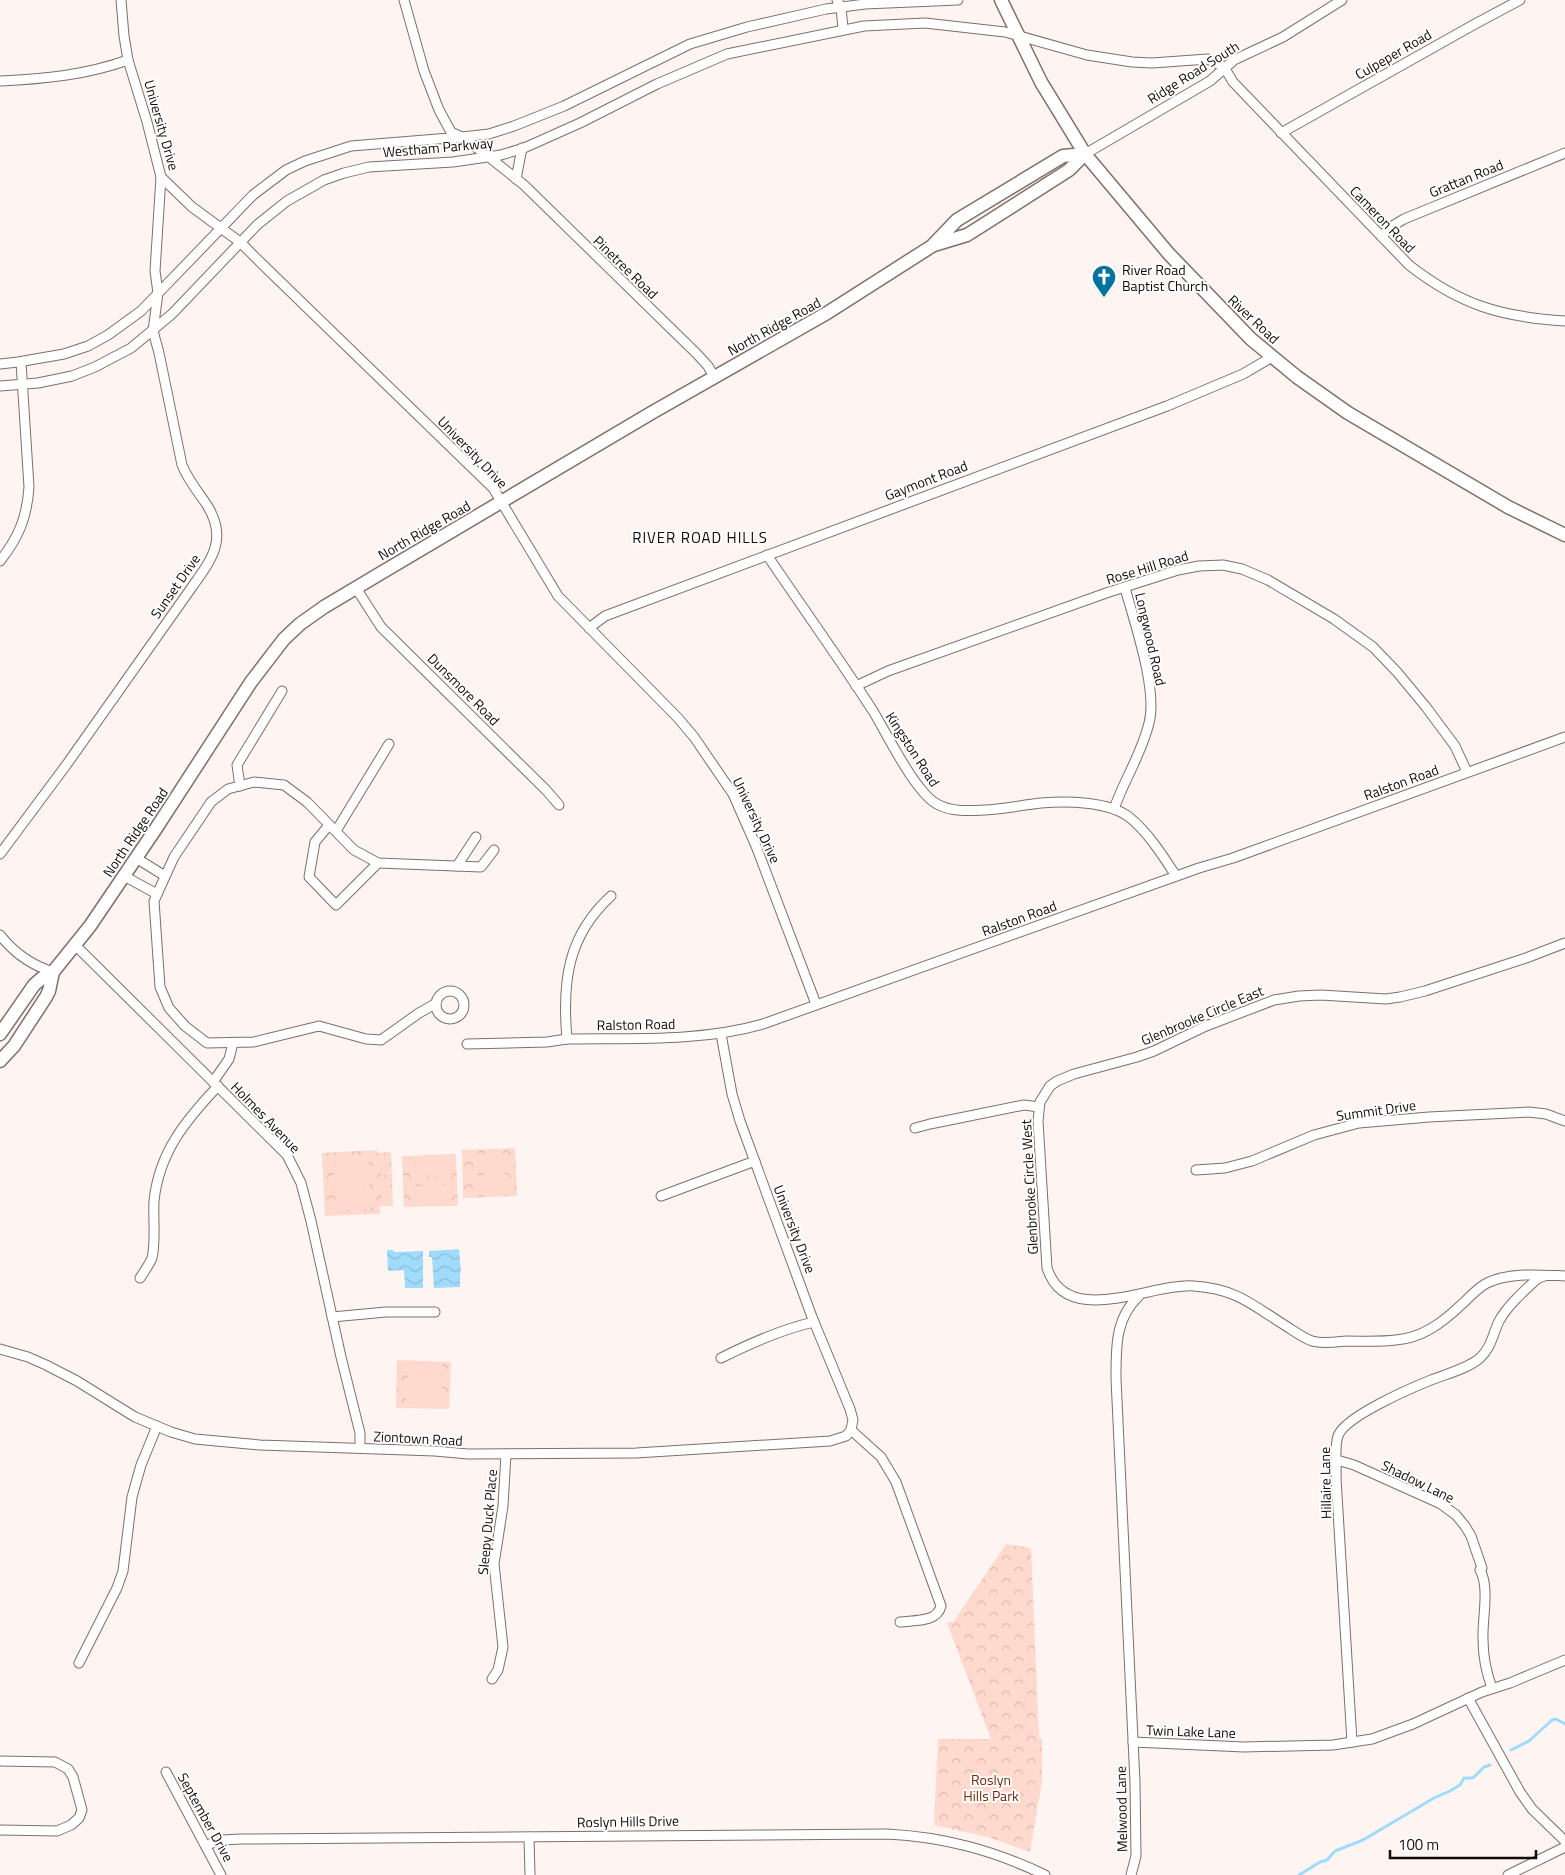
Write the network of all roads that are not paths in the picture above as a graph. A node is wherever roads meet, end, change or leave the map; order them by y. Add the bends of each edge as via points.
1 (121, 0) edge
2 (404, 0) edge
3 (958, 0) edge
4 (1001, 0) edge
5 (1342, 0) edge
6 (1520, 0) edge
7 (839, 4) edge
8 (843, 29) junction
9 (1017, 34) junction
10 (128, 60) junction
11 (1224, 67) junction
12 (0, 81) edge
13 (1281, 133) junction
14 (462, 137) junction
15 (522, 148) junction
16 (1565, 153) edge
17 (1085, 154) junction
18 (489, 157) junction
19 (161, 177) junction
20 (516, 179) junction
21 (221, 227) junction
22 (1381, 236) junction
23 (240, 242) junction
24 (932, 246) junction
25 (158, 293) junction
26 (1565, 321) edge
27 (153, 331) junction
28 (1272, 357) junction
29 (21, 362) junction
30 (0, 364) edge
31 (714, 377) junction
32 (22, 384) junction
33 (0, 386) edge
34 (502, 502) junction
35 (1565, 535) edge
36 (767, 555) junction
37 (0, 561) edge
38 (356, 588) junction
39 (1125, 588) junction
40 (589, 628) junction
41 (856, 686) junction
42 (282, 692) dead end
43 (1565, 737) edge
44 (389, 744) dead end
45 (1467, 772) junction
46 (240, 786) junction
47 (559, 805) dead end
48 (1114, 809) junction
49 (333, 828) junction
50 (476, 837) dead end
51 (494, 850) dead end
52 (0, 854) edge
53 (136, 858) junction
54 (378, 863) junction
55 (457, 866) junction
56 (124, 876) junction
57 (165, 876) junction
58 (1176, 876) junction
59 (157, 894) junction
60 (611, 896) dead end
61 (0, 935) edge
62 (1565, 942) edge
63 (75, 945) junction
64 (53, 972) junction
65 (436, 1004) dead end
66 (816, 1004) junction
67 (0, 1034) edge
68 (721, 1034) junction
69 (567, 1039) junction
70 (233, 1043) junction
71 (467, 1044) dead end
72 (0, 1061) edge
73 (215, 1084) junction
74 (1038, 1107) junction
75 (1565, 1121) edge
76 (915, 1128) dead end
77 (754, 1161) junction
78 (1196, 1170) dead end
79 (661, 1196) dead end
80 (1547, 1275) junction
81 (1565, 1276) edge
82 (140, 1278) dead end
83 (1140, 1295) junction
84 (435, 1312) dead end
85 (332, 1316) junction
86 (814, 1322) junction
87 (0, 1349) edge
88 (721, 1358) dead end
89 (157, 1426) junction
90 (851, 1430) junction
91 (360, 1448) junction
92 (506, 1454) junction
93 (1337, 1460) junction
94 (900, 1622) dead end
95 (1565, 1660) edge
96 (78, 1664) dead end
97 (492, 1679) dead end
98 (1492, 1688) junction
99 (1468, 1698) junction
100 (1133, 1742) junction
101 (1352, 1742) junction
102 (0, 1761) edge
103 (166, 1772) dead end
104 (0, 1830) edge
105 (529, 1837) junction
106 (1565, 1841) edge
107 (206, 1845) junction
108 (1565, 1847) edge
109 (221, 1875) edge
110 (530, 1875) edge
111 (1045, 1875) edge
112 (1131, 1875) edge
113 (1508, 1875) edge

1 - 10 street, University Drive
2 - 14 street, Pinetree Road via 433,95 451,132
3 - 7 street, Westham Parkway
4 - 9 main road, River Road
5 - 11 street, Ridge Road South via 1283,37
6 - 13 street, Culpeper Road
7 - 8 street
7 - 14 street, Westham Parkway via 690,44 564,106 489,134
8 - 9 street, Westham Parkway via 912,23
8 - 15 street, Westham Parkway via 727,54 677,74
9 - 11 street, Westham Parkway via 1087,55 1118,60 1152,63 1208,59
9 - 17 main road, River Road via 1053,103
10 - 12 street via 49,79
10 - 19 street, University Drive
11 - 13 street, Cameron Road via 1233,82
11 - 17 street, Ridge Road South via 1210,81
13 - 22 street, Cameron Road
14 - 18 street, Pinetree Road
14 - 21 street, Westham Parkway via 351,146 305,160 265,185
15 - 18 street, Westham Parkway
15 - 20 street
16 - 22 street, Grattan Road via 1412,215
17 - 24 main road, North Ridge Road via 1069,170 967,235
17 - 24 main road, North Ridge Road via 1063,156 957,220
17 - 28 main road, River Road via 1186,273
18 - 20 street, Pinetree Road
18 - 23 street, Westham Parkway via 376,166 344,173 287,201
19 - 21 street, University Drive via 192,207
19 - 25 street, Sunset Drive via 155,271
20 - 31 street, Pinetree Road via 689,346
21 - 23 street, University Drive
21 - 25 street, Westham Parkway
22 - 26 street, Cameron Road via 1431,282 1473,304 1517,316
23 - 27 street, Westham Parkway
23 - 34 street, University Drive via 493,488
24 - 31 main road, North Ridge Road via 828,314
25 - 27 street, Sunset Drive
25 - 29 street, Westham Parkway via 141,311 88,346
27 - 32 street, Westham Parkway via 131,348 95,367 72,376
27 - 52 street, Sunset Drive via 182,465 214,520 218,534 215,550 67,764
28 - 35 main road, River Road via 1348,413 1500,503
28 - 36 street, Gaymont Road via 1244,374 1167,406
29 - 30 street, Westham Parkway
29 - 32 street
31 - 34 main road, North Ridge Road
32 - 33 street, Westham Parkway
32 - 37 street via 28,502 21,528
34 - 38 main road, North Ridge Road
34 - 40 street, University Drive via 552,587
36 - 40 street, Gaymont Road via 606,616
36 - 41 street, Kingston Road
38 - 47 street, Dunsmore Road via 382,627
38 - 53 main road, North Ridge Road via 310,616 284,639 251,682
39 - 41 street, Rose Hill Road via 888,671
39 - 45 street, Rose Hill Road via 1178,570 1208,565 1242,569 1268,580 1334,619 1373,647 1426,707 1455,746
39 - 48 street, Longwood Road via 1143,653 1151,713 1140,750
40 - 66 street, University Drive via 694,737 732,794 756,846
41 - 48 street, Kingston Road via 919,786 941,806 966,811 998,810 1059,802
42 - 46 street via 237,765
43 - 45 street, Ralston Road
44 - 49 street
45 - 58 street, Ralston Road
46 - 49 street via 254,782 284,785 308,802
46 - 57 street via 228,789 211,802
48 - 58 street, Kingston Road via 1137,824
49 - 54 street via 354,850
49 - 54 street via 315,842 309,877 336,905
50 - 55 street
51 - 55 street via 480,867
53 - 56 main road, North Ridge Road
53 - 57 street
54 - 55 street
56 - 59 street
56 - 63 main road, North Ridge Road
57 - 59 street
58 - 66 street, Ralston Road
59 - 70 street via 154,901 160,987 169,1008 207,1043
60 - 69 street via 597,908 568,967 564,993
61 - 64 street via 30,963
62 - 74 street, Glenbrooke Circle East via 1526,958 1400,998 1322,995 1274,1000 1206,1026 1154,1051 1057,1081 1043,1094
63 - 64 main road, North Ridge Road
63 - 73 street, Holmes Avenue
64 - 67 main road, North Ridge Road via 34,986
64 - 72 main road, North Ridge Road via 46,997 14,1046
65 - 70 street via 381,1040 319,1026 254,1042
66 - 68 street, Ralston Road via 763,1024
68 - 69 street, Ralston Road
68 - 77 street, University Drive via 732,1094
69 - 71 street, Ralston Road
70 - 73 street via 230,1059
73 - 82 street via 182,1126 163,1162 154,1200 152,1256
73 - 85 street, Holmes Avenue via 287,1155 296,1172 311,1221
74 - 76 street via 1024,1105
74 - 83 street, Glenbrooke Circle West via 1045,1253 1049,1274 1060,1288 1085,1300
75 - 78 street, Summit Drive via 1529,1112 1366,1122 1314,1134 1252,1161 1225,1168
77 - 79 street
77 - 86 street, University Drive
80 - 81 street, Glenbrooke Circle West
80 - 83 street, Glenbrooke Circle West via 1518,1276 1487,1283 1440,1323 1415,1337 1396,1340 1313,1341 1248,1300 1216,1288 1179,1286
80 - 93 street, Hillaire Lane via 1537,1279 1506,1310 1487,1350 1476,1361 1419,1385 1348,1423 1338,1436
83 - 100 street, Twin Lake Lane via 1128,1307 1117,1335 1116,1378
84 - 85 street
85 - 91 street, Holmes Avenue via 360,1433
86 - 88 street via 744,1346
86 - 90 street, University Drive via 850,1409
87 - 89 street, Ziontown Road via 46,1365 135,1417
89 - 91 street, Ziontown Road via 213,1441
89 - 96 street via 132,1497 117,1588
90 - 92 street, Ziontown Road via 846,1436 830,1441 636,1453
90 - 94 street via 881,1457 896,1482 941,1606 937,1615 930,1618
91 - 92 street, Ziontown Road
92 - 97 street, Sleepy Duck Place via 503,1506 494,1564 504,1647
93 - 98 street, Shadow Lane via 1441,1504 1465,1526 1482,1568 1483,1655
93 - 101 street, Hillaire Lane
95 - 98 street, Twin Lake Lane
98 - 99 street, Twin Lake Lane
99 - 101 street, Twin Lake Lane via 1413,1724 1372,1739
99 - 106 street via 1520,1792 1532,1809
100 - 101 street, Twin Lake Lane via 1244,1746
100 - 112 street, Melwood Lane via 1136,1856
102 - 104 street via 55,1762 73,1777 82,1810 71,1825 57,1831
103 - 107 street, September Drive
105 - 107 street, Roslyn Hills Drive via 241,1839
105 - 110 street
105 - 111 street, Roslyn Hills Drive via 913,1835 964,1844
107 - 109 street, September Drive
108 - 113 street

